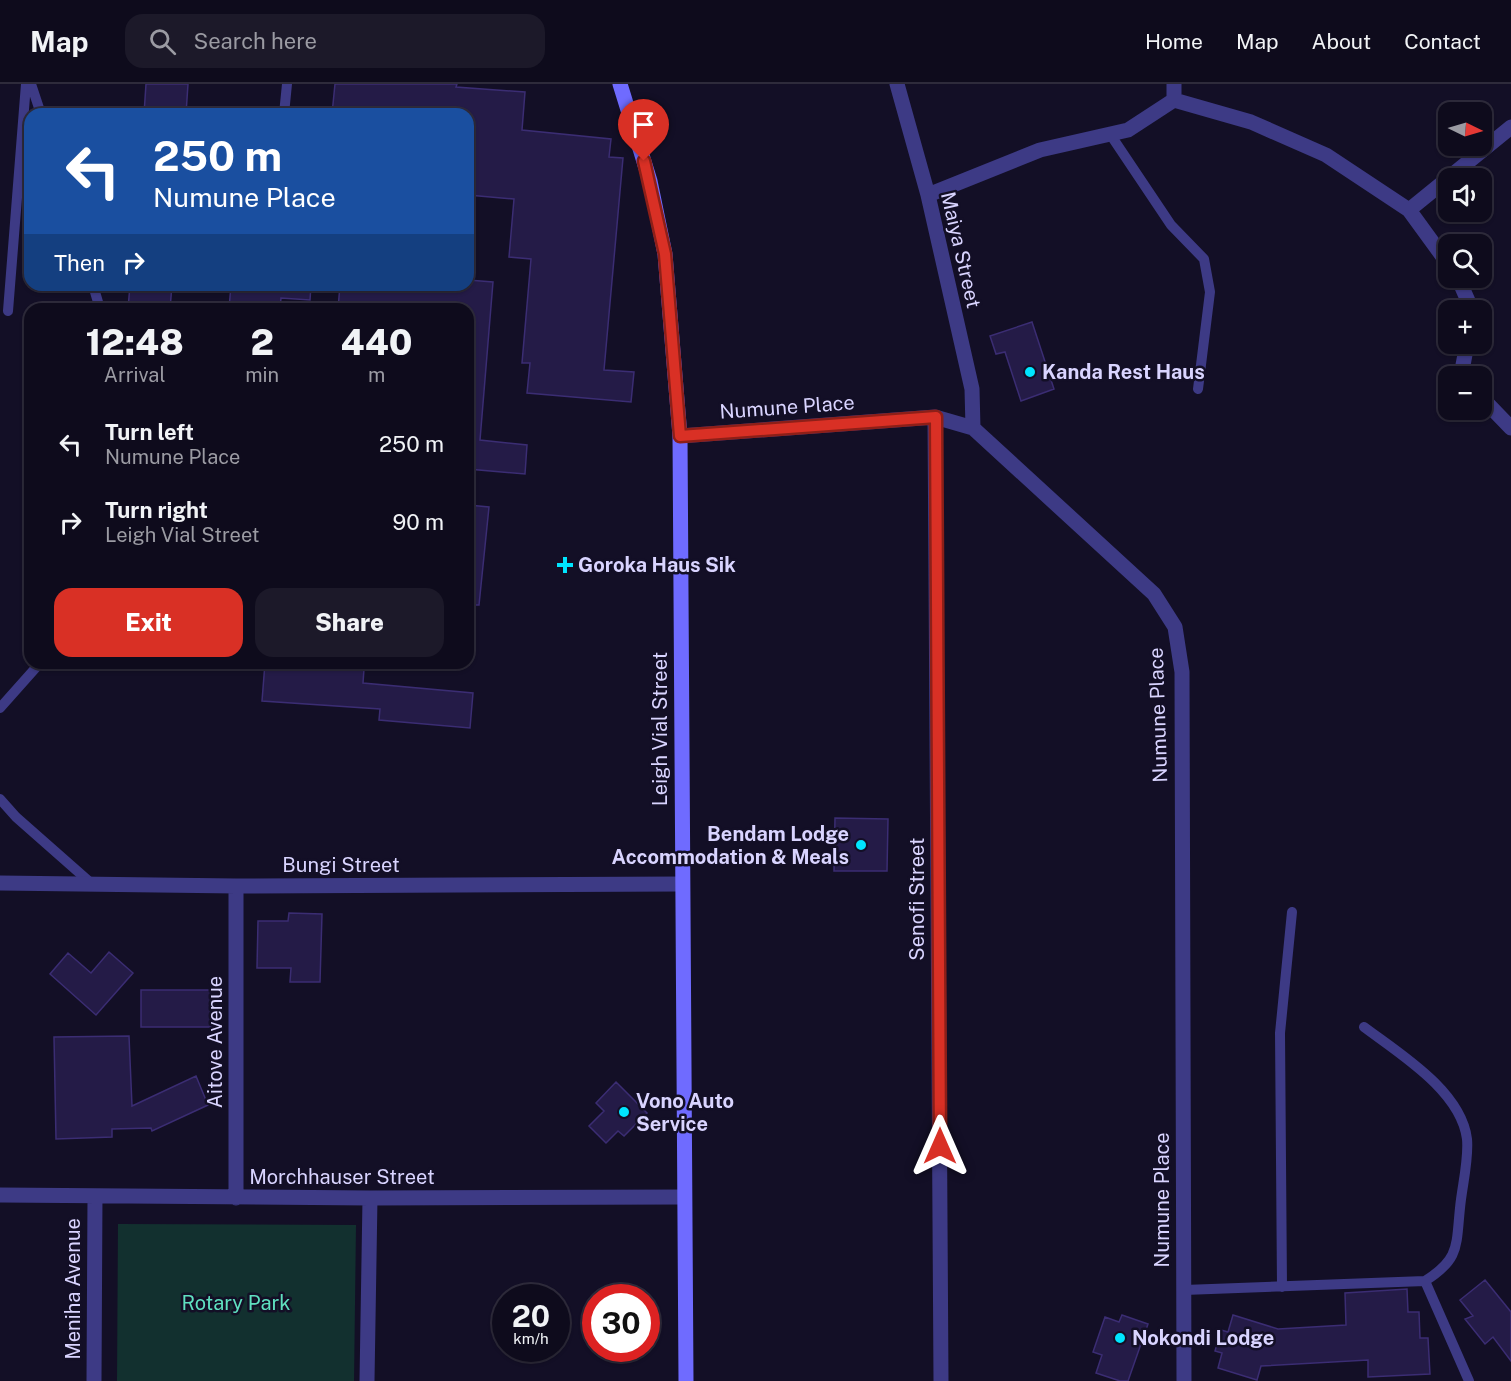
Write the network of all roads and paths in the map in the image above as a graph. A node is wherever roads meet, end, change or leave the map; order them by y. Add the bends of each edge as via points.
1 (26, 84) edge
2 (31, 84) edge
3 (287, 84) edge
4 (620, 84) edge
5 (897, 84) edge
6 (1174, 84) edge
7 (1174, 100) junction
8 (24, 108) edge
9 (39, 108) edge
10 (285, 108) edge
11 (24, 109) edge
12 (1511, 127) edge
13 (1110, 134) junction
14 (928, 195) junction
15 (1409, 210) junction
16 (1438, 250) edge
17 (8, 311) dead end
18 (1198, 389) dead end
19 (1492, 409) edge
20 (936, 417) junction
21 (973, 428) junction
22 (1511, 429) edge
23 (680, 436) junction
24 (35, 669) edge
25 (0, 708) edge
26 (0, 799) edge
27 (0, 883) edge
28 (92, 884) junction
29 (682, 884) junction
30 (236, 886) junction
31 (1292, 912) dead end
32 (1364, 1027) dead end
33 (0, 1195) edge
34 (95, 1196) junction
35 (684, 1197) junction
36 (236, 1198) junction
37 (370, 1198) junction
38 (1425, 1281) junction
39 (1282, 1287) junction
40 (1184, 1290) junction
41 (94, 1381) edge
42 (367, 1381) edge
43 (686, 1381) edge
44 (941, 1381) edge
45 (1184, 1381) edge
46 (1469, 1381) edge

1 - 8 lane
2 - 9 lane
3 - 10 lane
4 - 23 street, Leigh Vial Street via 650,181 665,254
5 - 14 street, Maiya Street
6 - 7 street
7 - 13 street via 1128,130
7 - 15 street via 1251,123 1326,155
11 - 17 lane
12 - 15 street
13 - 14 street via 1040,150
13 - 18 lane via 1171,225 1204,259 1210,292
14 - 21 street, Maiya Street via 972,389
15 - 16 street
19 - 22 street
20 - 21 street, Numune Place
20 - 23 street, Numune Place
20 - 44 street, Senofi Street
21 - 40 street, Numune Place via 1154,594 1175,627 1182,672
23 - 29 street, Leigh Vial Street
24 - 25 lane
26 - 28 lane
27 - 28 street, Bungi Street
28 - 30 street, Bungi Street
29 - 30 street, Bungi Street
29 - 35 street, Leigh Vial Street
30 - 36 street, Aitove Avenue
31 - 39 lane via 1280,1033
32 - 38 lane via 1426,1073 1460,1114 1467,1140 1456,1246 1446,1268
33 - 34 street, Morchhauser Street
34 - 36 street, Morchhauser Street
34 - 41 street, Meniha Avenue
35 - 37 street, Morchhauser Street
35 - 43 street, Leigh Vial Street
36 - 37 street, Morchhauser Street
37 - 42 street
38 - 39 lane
38 - 46 lane
39 - 40 lane
40 - 45 street, Numune Place

